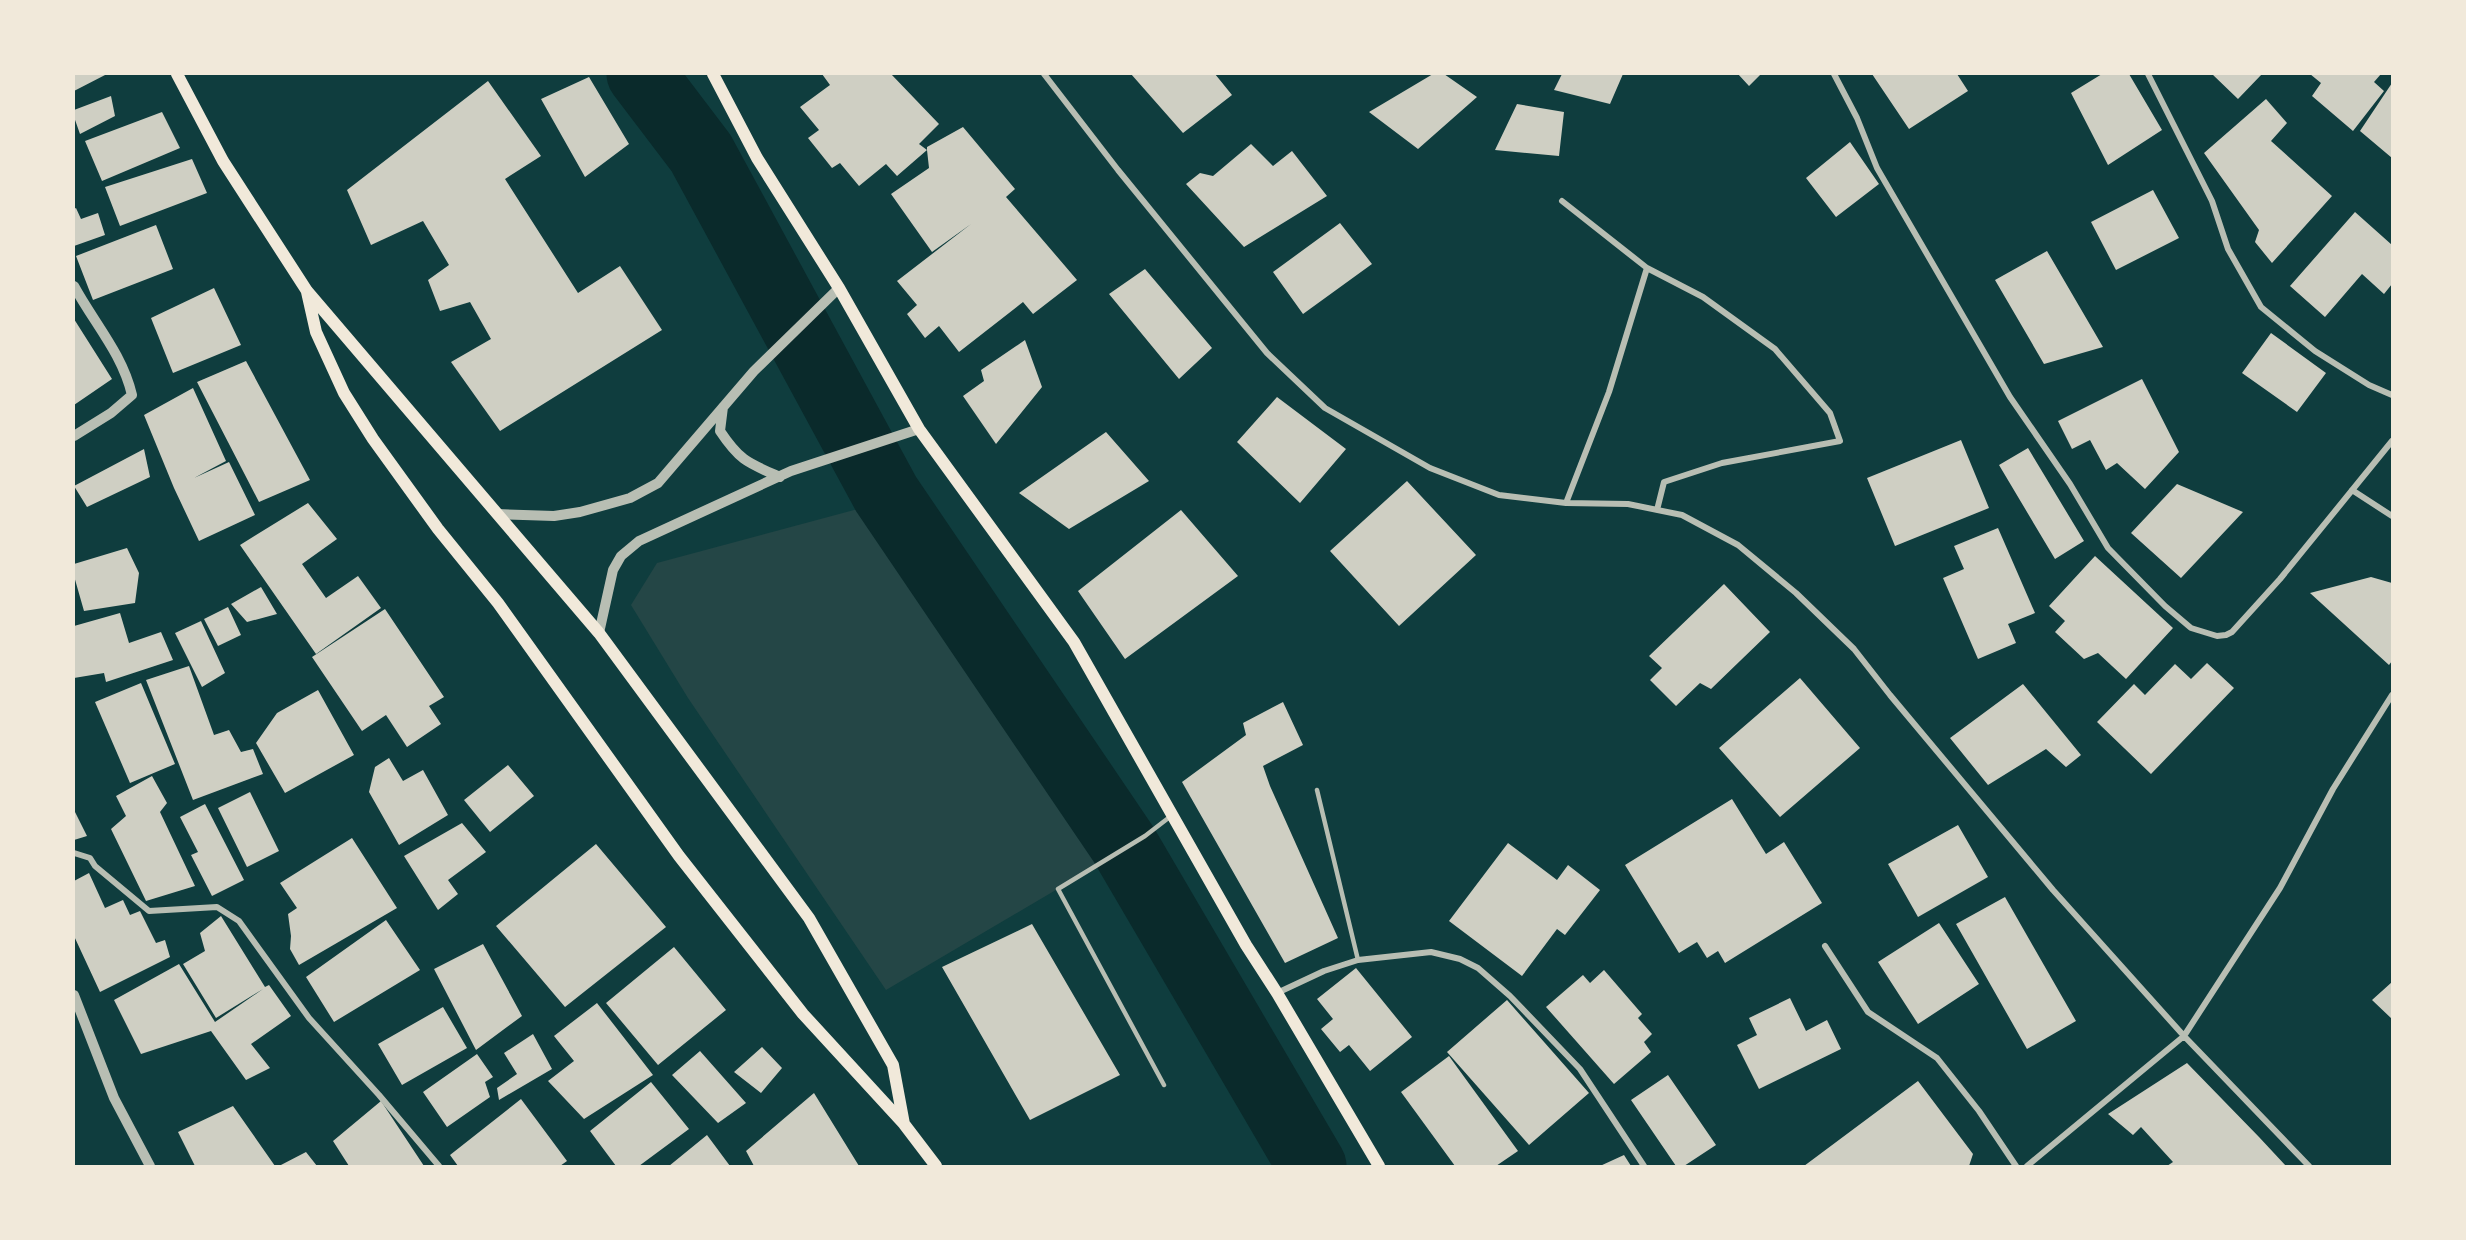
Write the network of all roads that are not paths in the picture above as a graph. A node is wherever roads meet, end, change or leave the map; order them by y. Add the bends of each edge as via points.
1 (177, 74) edge
2 (714, 74) edge
3 (1044, 74) edge
4 (1834, 74) edge
5 (2148, 74) edge
6 (1562, 201) dead end
7 (1647, 267) junction
8 (74, 286) edge
9 (839, 288) junction
10 (307, 291) junction
11 (2392, 395) edge
12 (727, 402) junction
13 (919, 429) junction
14 (74, 436) edge
15 (2392, 441) edge
16 (780, 477) junction
17 (2352, 490) junction
18 (1566, 503) junction
19 (1657, 510) junction
20 (497, 514) junction
21 (2392, 516) edge
22 (599, 633) junction
23 (2392, 695) edge
24 (1317, 790) dead end
25 (1172, 815) junction
26 (74, 853) edge
27 (1825, 946) dead end
28 (1358, 960) junction
29 (1278, 993) junction
30 (75, 1001) edge
31 (2184, 1036) junction
32 (1164, 1085) dead end
33 (904, 1124) junction
34 (150, 1167) edge
35 (440, 1167) edge
36 (936, 1167) edge
37 (1379, 1167) edge
38 (1644, 1167) edge
39 (2016, 1167) edge
40 (2027, 1167) edge
41 (2309, 1167) edge

1 - 10 main road via 223,161
2 - 9 main road via 757,158
3 - 18 street via 1266,353 1325,408 1430,468 1500,495
4 - 17 street via 1877,168 2010,397 2108,548 2191,628 2217,636 2232,632
5 - 11 street via 2212,201 2228,249 2260,307 2315,351
6 - 7 street
7 - 18 street via 1609,392
7 - 19 street via 1704,297 1775,349 1830,413 1840,441 1722,463 1664,482
8 - 14 street via 111,342 132,395
9 - 12 street
9 - 13 main road
10 - 20 main road
10 - 33 main road via 316,332 344,393 438,529 498,603 679,856 803,1014
12 - 16 street via 720,431 734,452
12 - 20 street via 658,483 630,498 554,516
13 - 16 street
13 - 25 main road via 1074,642
15 - 17 street
16 - 22 street via 639,541 621,556
17 - 21 street
18 - 19 street via 1628,504
19 - 31 street via 1682,515 1738,545 1854,649 2053,890
20 - 22 main road
22 - 33 main road via 809,918 893,1065
23 - 31 street via 2333,789 2280,888
24 - 28 lane
25 - 29 main road
25 - 32 lane via 1146,836 1058,889
26 - 35 street via 90,858 149,911 217,907 239,921 309,1018
27 - 39 street via 1868,1012 1937,1058
28 - 29 street
28 - 38 street via 1431,952 1478,968 1580,1069
29 - 37 main road
30 - 34 street via 114,1098
31 - 40 street
31 - 41 street
33 - 36 main road

